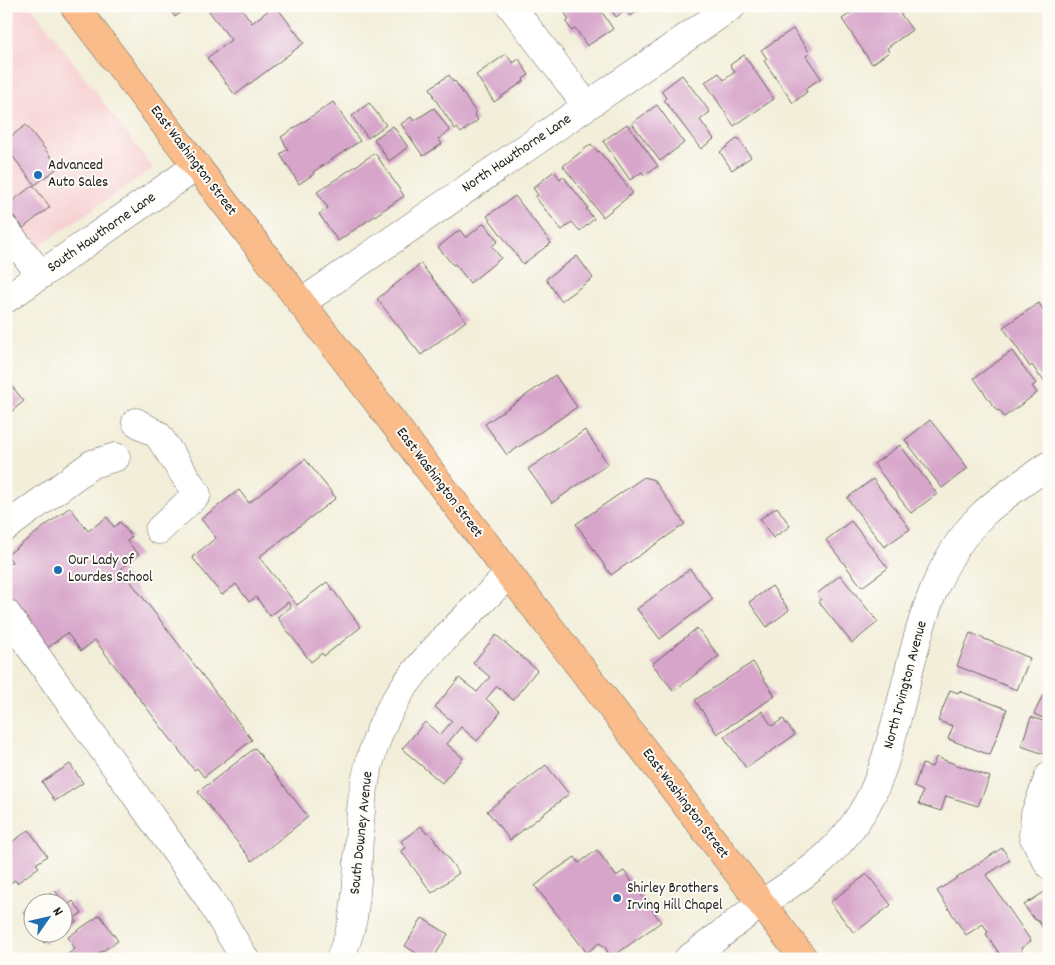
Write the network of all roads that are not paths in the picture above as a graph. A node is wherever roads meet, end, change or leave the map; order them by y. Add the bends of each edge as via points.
1 (74, 6) edge
2 (510, 6) edge
3 (732, 6) edge
4 (587, 106) junction
5 (197, 166) junction
6 (6, 230) edge
7 (41, 275) junction
8 (6, 299) edge
9 (301, 302) junction
10 (136, 422) dead end
11 (116, 457) dead end
12 (1049, 465) edge
13 (6, 527) edge
14 (159, 530) dead end
15 (509, 574) junction
16 (6, 613) edge
17 (1049, 776) edge
18 (1049, 865) edge
19 (762, 904) junction
20 (693, 957) edge
21 (245, 959) edge
22 (340, 959) edge
23 (804, 959) edge

1 - 5 main road, East Washington Street
2 - 4 street
3 - 4 street, North Hawthorne Lane
4 - 9 street, North Hawthorne Lane
5 - 7 street, South Hawthorne Lane
5 - 9 main road, East Washington Street
6 - 7 street
7 - 8 street, South Hawthorne Lane
9 - 15 main road, East Washington Street
10 - 14 street via 158,435 197,494
11 - 13 street via 92,464
12 - 19 street, North Irvington Avenue via 981,516 960,540 943,568 924,616 877,784 861,814 826,856
15 - 19 main road, East Washington Street
15 - 22 street, South Downey Avenue via 433,652 389,711 367,770 354,913
16 - 21 street via 208,897
17 - 18 street via 1035,814 1033,836
19 - 20 street, North Irvington Avenue
19 - 23 main road, East Washington Street

